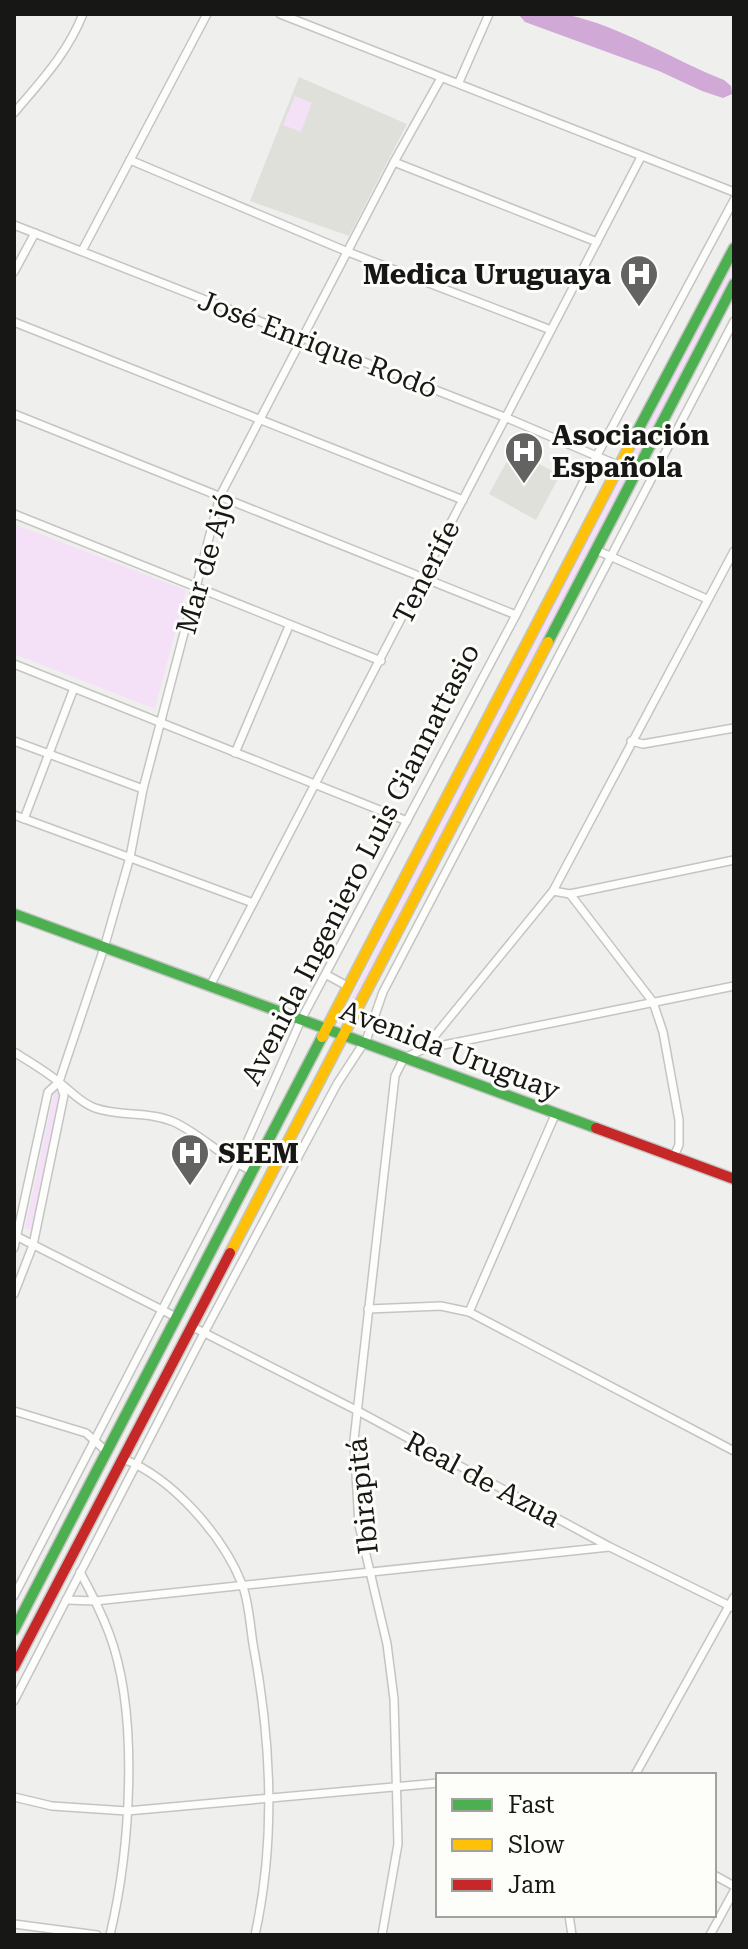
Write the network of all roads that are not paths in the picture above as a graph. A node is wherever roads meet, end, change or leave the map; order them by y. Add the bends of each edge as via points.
1 (83, 14) edge
2 (207, 14) edge
3 (280, 14) edge
4 (489, 14) edge
5 (441, 78) junction
6 (459, 82) junction
7 (18, 104) edge
8 (14, 113) edge
9 (641, 157) junction
10 (130, 160) junction
11 (394, 162) junction
12 (734, 192) edge
13 (734, 200) edge
14 (14, 225) edge
15 (35, 233) junction
16 (597, 242) junction
17 (734, 248) edge
18 (82, 251) junction
19 (348, 252) junction
20 (14, 272) edge
21 (734, 284) edge
22 (734, 321) edge
23 (14, 322) edge
24 (551, 330) junction
25 (303, 338) junction
26 (14, 414) edge
27 (262, 418) junction
28 (507, 418) junction
29 (596, 457) junction
30 (620, 466) junction
31 (220, 496) junction
32 (463, 500) junction
33 (14, 514) edge
34 (596, 550) junction
35 (734, 551) edge
36 (611, 557) junction
37 (424, 578) junction
38 (196, 588) junction
39 (707, 599) junction
40 (516, 615) junction
41 (289, 626) junction
42 (381, 661) junction
43 (14, 664) edge
44 (74, 688) junction
45 (161, 723) junction
46 (734, 728) edge
47 (14, 741) edge
48 (631, 741) junction
49 (235, 753) junction
50 (47, 754) junction
51 (315, 786) junction
52 (143, 789) junction
53 (14, 815) edge
54 (24, 819) junction
55 (407, 821) junction
56 (130, 857) junction
57 (734, 860) edge
58 (553, 891) junction
59 (570, 894) junction
60 (253, 903) junction
61 (14, 914) edge
62 (104, 948) junction
63 (327, 975) junction
64 (210, 986) junction
65 (734, 986) edge
66 (349, 987) junction
67 (653, 1002) junction
68 (301, 1020) junction
69 (326, 1029) junction
70 (342, 1035) junction
71 (364, 1043) junction
72 (424, 1049) junction
73 (14, 1052) edge
74 (404, 1058) junction
75 (59, 1082) junction
76 (555, 1115) junction
77 (673, 1158) junction
78 (237, 1165) junction
79 (252, 1171) junction
80 (734, 1179) edge
81 (16, 1236) edge
82 (33, 1245) junction
83 (14, 1248) edge
84 (14, 1294) edge
85 (368, 1309) junction
86 (161, 1310) junction
87 (469, 1312) junction
88 (176, 1317) junction
89 (191, 1326) junction
90 (204, 1333) junction
91 (356, 1410) junction
92 (14, 1411) edge
93 (96, 1439) junction
94 (106, 1451) junction
95 (734, 1451) edge
96 (123, 1459) junction
97 (137, 1464) junction
98 (610, 1547) junction
99 (80, 1572) junction
100 (371, 1572) junction
101 (243, 1586) junction
102 (14, 1597) edge
103 (734, 1597) edge
104 (66, 1600) junction
105 (95, 1601) junction
106 (27, 1605) junction
107 (732, 1607) edge
108 (14, 1630) edge
109 (14, 1667) edge
110 (14, 1701) edge
111 (636, 1773) edge
112 (436, 1783) edge
113 (397, 1785) junction
114 (14, 1797) edge
115 (268, 1798) junction
116 (127, 1811) junction
117 (716, 1876) edge
118 (734, 1888) edge
119 (14, 1924) edge
120 (97, 1935) edge
121 (110, 1935) edge
122 (255, 1935) edge
123 (382, 1935) edge
124 (710, 1935) edge

1 - 7 street via 68,48
2 - 10 street
3 - 5 street
4 - 6 street
5 - 6 street
5 - 11 street, Mar de Ajó
6 - 9 street
7 - 8 street
9 - 12 street
9 - 16 street, Tenerife
10 - 18 street
10 - 19 street
11 - 16 street
11 - 19 street, Mar de Ajó
13 - 29 street, Avenida Ingeniero Luis Giannattasio
14 - 15 street, José Enrique Rodó
15 - 18 street, José Enrique Rodó
15 - 20 street
16 - 24 street, Tenerife
17 - 30 main road, Avenida Ingeniero Luis Giannattasio
18 - 25 street, José Enrique Rodó
19 - 24 street
19 - 25 street, Mar de Ajó
21 - 34 main road
22 - 36 street
23 - 27 street
24 - 28 street, Tenerife
25 - 27 street, Mar de Ajó
25 - 28 street, José Enrique Rodó
26 - 31 street
27 - 31 street, Mar de Ajó
27 - 32 street
28 - 29 street, José Enrique Rodó
28 - 32 street, Tenerife
29 - 30 street, José Enrique Rodó
29 - 40 street, Avenida Ingeniero Luis Giannattasio
30 - 66 main road, Avenida Ingeniero Luis Giannattasio
31 - 37 street
31 - 38 street, Mar de Ajó
32 - 37 street, Tenerife
33 - 38 street
34 - 36 street
34 - 70 main road
35 - 39 street
36 - 39 street
36 - 71 street via 383,992
37 - 40 street
37 - 42 street, Tenerife
38 - 41 street
38 - 45 street, Mar de Ajó
39 - 48 street
40 - 55 street, Avenida Ingeniero Luis Giannattasio
41 - 42 street
41 - 49 street
42 - 51 street, Tenerife
43 - 44 street
44 - 45 street
44 - 50 street
45 - 49 street
45 - 52 street, Mar de Ajó
46 - 48 street via 643,744
47 - 50 street
48 - 58 street
49 - 51 street
50 - 52 street
50 - 54 street
51 - 55 street
51 - 60 street, Tenerife
52 - 56 street, Mar de Ajó
53 - 54 street
54 - 56 street
55 - 63 street, Avenida Ingeniero Luis Giannattasio
56 - 60 street
56 - 62 street, Mar de Ajó
57 - 59 street
58 - 59 street
58 - 72 street
59 - 67 street
60 - 64 street, Tenerife
61 - 62 main road, Avenida Uruguay
62 - 64 main road, Avenida Uruguay
62 - 75 street, Mar de Ajó
63 - 66 street
63 - 68 street, Avenida Ingeniero Luis Giannattasio
64 - 68 main road, Avenida Uruguay
65 - 67 street
66 - 69 main road, Avenida Ingeniero Luis Giannattasio
67 - 72 street
67 - 77 street via 677,1108 679,1145
68 - 69 main road, Avenida Uruguay
68 - 78 street, Avenida Ingeniero Luis Giannattasio
69 - 70 main road, Avenida Uruguay
69 - 79 main road, Avenida Ingeniero Luis Giannattasio
70 - 71 main road, Avenida Uruguay
70 - 89 main road
71 - 74 main road, Avenida Uruguay
71 - 90 street
72 - 74 street
73 - 75 street
74 - 76 main road, Avenida Uruguay
74 - 85 street, Ibirapitá via 395,1076
75 - 78 street via 96,1108 170,1120
75 - 81 street via 48,1092
75 - 82 street via 64,1095
76 - 77 main road, Avenida Uruguay
76 - 87 street
77 - 80 main road, Avenida Uruguay
78 - 79 street
78 - 86 street, Avenida Ingeniero Luis Giannattasio
79 - 88 main road, Avenida Ingeniero Luis Giannattasio
81 - 82 street
81 - 83 street
82 - 84 street
82 - 86 street
85 - 87 street via 441,1306
85 - 91 street, Ibirapitá
86 - 88 street
86 - 93 street, Avenida Ingeniero Luis Giannattasio
87 - 95 street
88 - 94 main road, Avenida Ingeniero Luis Giannattasio
89 - 90 street, Real de Azua
89 - 96 main road
90 - 91 street, Real de Azua
90 - 97 street
91 - 98 street, Real de Azua
91 - 100 street, Ibirapitá via 356,1495
92 - 93 street
93 - 94 street
93 - 102 street, Avenida Ingeniero Luis Giannattasio
94 - 106 main road, Avenida Ingeniero Luis Giannattasio
96 - 97 street
96 - 109 main road
97 - 99 street
97 - 101 street via 200,1516
98 - 100 street
98 - 107 street, Real de Azua
99 - 104 street
99 - 105 street
100 - 101 street
100 - 113 street, Ibirapitá via 387,1644
101 - 105 street
101 - 115 street via 260,1680
102 - 106 street
103 - 107 street
104 - 105 street
104 - 110 street
105 - 116 street via 110,1635 123,1696 129,1752
106 - 108 main road, Avenida Ingeniero Luis Giannattasio
107 - 111 street
112 - 113 street
113 - 115 street
113 - 123 street, Ibirapitá via 398,1844
114 - 116 street via 67,1808
115 - 116 street
115 - 122 street via 266,1864
116 - 121 street
117 - 118 street
118 - 124 street
119 - 120 street

